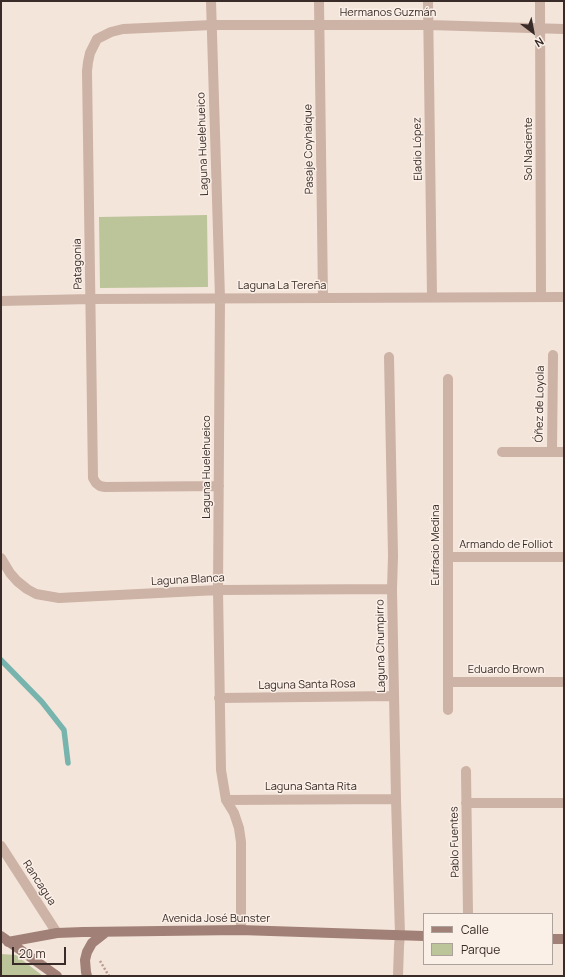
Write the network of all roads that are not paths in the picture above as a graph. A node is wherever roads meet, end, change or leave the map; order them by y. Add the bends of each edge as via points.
1 (211, 1) edge
2 (319, 1) edge
3 (428, 1) edge
4 (540, 1) edge
5 (212, 25) junction
6 (319, 25) junction
7 (429, 25) junction
8 (541, 28) junction
9 (564, 29) edge
10 (432, 297) junction
11 (541, 297) junction
12 (564, 297) edge
13 (220, 298) junction
14 (323, 298) junction
15 (90, 299) junction
16 (1, 301) edge
17 (553, 355) dead end
18 (389, 357) dead end
19 (448, 379) dead end
20 (502, 452) dead end
21 (552, 452) junction
22 (564, 452) edge
23 (219, 486) junction
24 (448, 557) junction
25 (564, 557) edge
26 (1, 558) edge
27 (392, 589) junction
28 (218, 590) junction
29 (448, 682) junction
30 (564, 682) edge
31 (394, 696) junction
32 (219, 698) junction
33 (448, 710) dead end
34 (466, 771) dead end
35 (396, 799) junction
36 (226, 800) junction
37 (466, 803) junction
38 (564, 804) edge
39 (1, 846) edge
40 (468, 913) edge
41 (240, 930) junction
42 (106, 932) junction
43 (57, 933) junction
44 (400, 934) junction
45 (423, 936) edge
46 (553, 939) edge
47 (564, 939) edge
48 (3, 940) edge
49 (57, 976) edge
50 (87, 976) edge
51 (398, 976) edge

1 - 5 street, Laguna Huelehueico
2 - 6 street, Pasaje Coyhaique
3 - 7 street, Eladio López
4 - 8 street, Sol Naciente
5 - 6 street, Hermanos Guzmán
5 - 13 street, Laguna Huelehueico
5 - 15 street, Patagonia via 123,29 104,35 97,39 93,46 87,71
6 - 7 street, Hermanos Guzmán
6 - 14 street, Pasaje Coyhaique
7 - 8 street, Hermanos Guzmán
7 - 10 street, Eladio López
8 - 9 street, Hermanos Guzmán
8 - 11 street, Sol Naciente
10 - 11 street, Laguna La Tereña
10 - 14 street, Laguna La Tereña
11 - 12 street, Laguna La Tereña
13 - 14 street, Laguna La Tereña
13 - 15 street, Laguna La Tereña
13 - 23 street, Laguna Huelehueico
15 - 16 street, Laguna La Tereña
15 - 23 street, Patagonia via 92,473 96,483 105,487
17 - 21 street, Óñez de Loyola
18 - 27 street, Laguna Chumpirro
19 - 24 street, Eufracio Medina
20 - 21 street
21 - 22 street
23 - 28 street, Laguna Huelehueico
24 - 25 street, Armando de Folliot
24 - 29 street, Eufracio Medina
26 - 28 street, Laguna Blanca via 10,573 22,585 36,594 49,597
27 - 28 street, Laguna Blanca
27 - 31 street, Laguna Chumpirro
28 - 32 street, Laguna Huelehueico
29 - 30 street, Eduardo Brown
29 - 33 street, Eufracio Medina
31 - 32 street, Laguna Santa Rosa
31 - 35 street, Laguna Chumpirro
32 - 36 street, Laguna Huelehueico via 221,770
34 - 37 street, Pablo Fuentes
35 - 36 street, Laguna Santa Rita
35 - 44 street, Laguna Chumpirro
36 - 41 street, Laguna Huelehueico via 234,813 241,842
37 - 38 street
37 - 40 street, Pablo Fuentes
39 - 43 street, Rancagua
41 - 42 main road, Avenida José Bunster
41 - 44 main road, Avenida José Bunster
42 - 43 main road, Avenida José Bunster
42 - 50 main road via 92,943 88,952 85,960
43 - 48 main road, Avenida José Bunster
44 - 45 main road, Avenida José Bunster
44 - 51 street, Laguna Chumpirro
46 - 47 main road
48 - 49 main road

